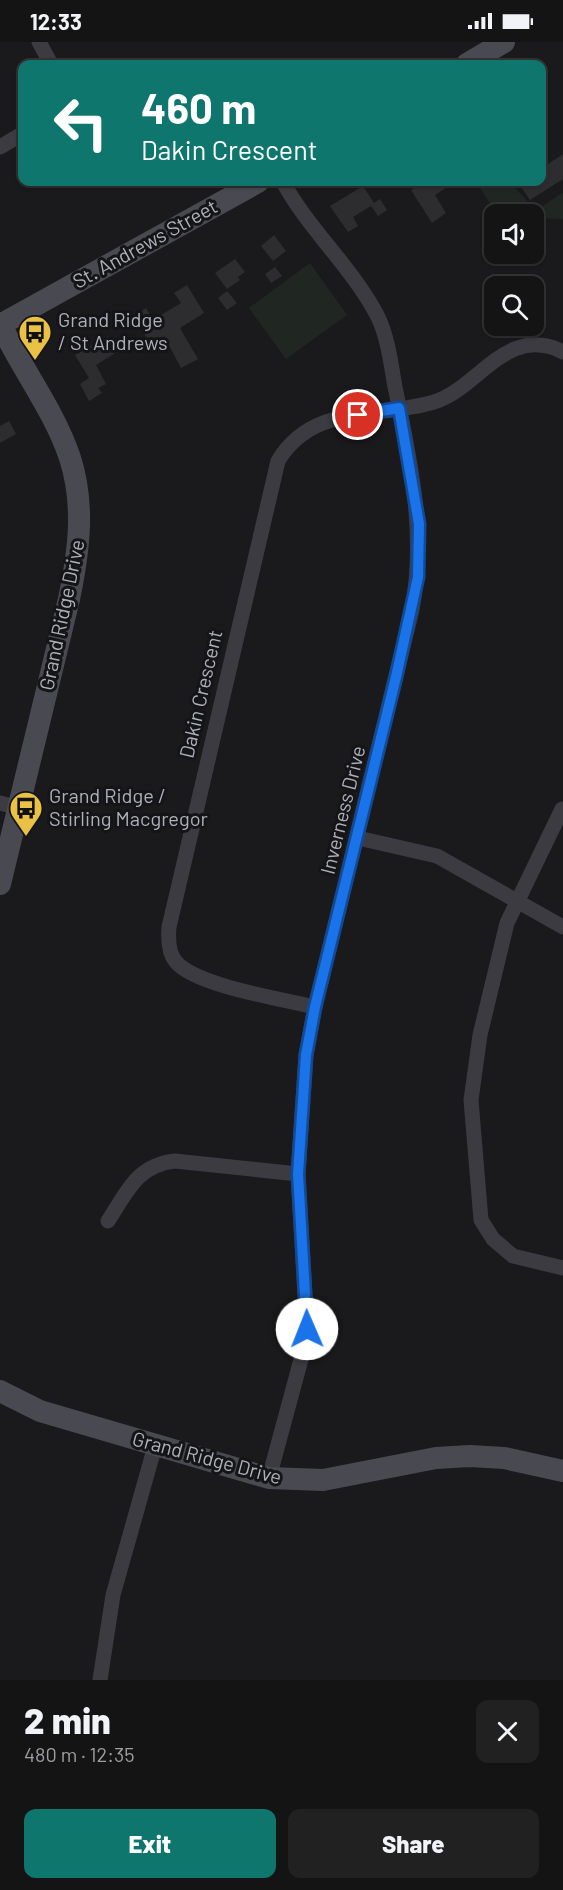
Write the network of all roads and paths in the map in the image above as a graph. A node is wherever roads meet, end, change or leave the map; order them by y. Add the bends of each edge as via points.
1 (39, 42) edge
2 (504, 42) edge
3 (49, 60) edge
4 (474, 60) edge
5 (18, 136) edge
6 (0, 147) edge
7 (251, 186) edge
8 (286, 186) edge
9 (0, 324) edge
10 (563, 352) edge
11 (399, 408) junction
12 (9, 805) edge
13 (562, 809) edge
14 (358, 838) junction
15 (0, 884) edge
16 (517, 899) junction
17 (563, 927) edge
18 (315, 1007) junction
19 (298, 1174) junction
20 (108, 1221) dead end
21 (563, 1268) edge
22 (0, 1391) edge
23 (155, 1446) junction
24 (563, 1471) edge
25 (269, 1478) junction
26 (100, 1680) edge

1 - 3 street
2 - 4 street
5 - 6 street
7 - 9 street, St. Andrews Street
8 - 11 street, Inverness Drive via 379,319
9 - 12 street, Grand Ridge Drive via 70,457 80,514 75,572
10 - 11 street, Dakin Crescent via 548,347 517,348 496,358 454,393
11 - 14 street, Inverness Drive via 419,524 418,577
11 - 18 street, Dakin Crescent via 325,422 302,432 278,461 169,927 168,944 175,961 190,974
12 - 15 street, Grand Ridge Drive
13 - 16 street
14 - 16 street via 437,856
14 - 18 street, Inverness Drive
16 - 17 street
16 - 21 street via 507,923 480,1035 471,1100 481,1220 493,1239 513,1256
18 - 19 street, Inverness Drive via 306,1055
19 - 20 street via 175,1161 161,1163 135,1180
19 - 25 street, Inverness Drive via 307,1329
22 - 23 street, Grand Ridge Drive via 40,1412
23 - 25 street, Grand Ridge Drive
23 - 26 street via 113,1595
24 - 25 street, Grand Ridge Drive via 504,1458 470,1456 436,1458 323,1480

